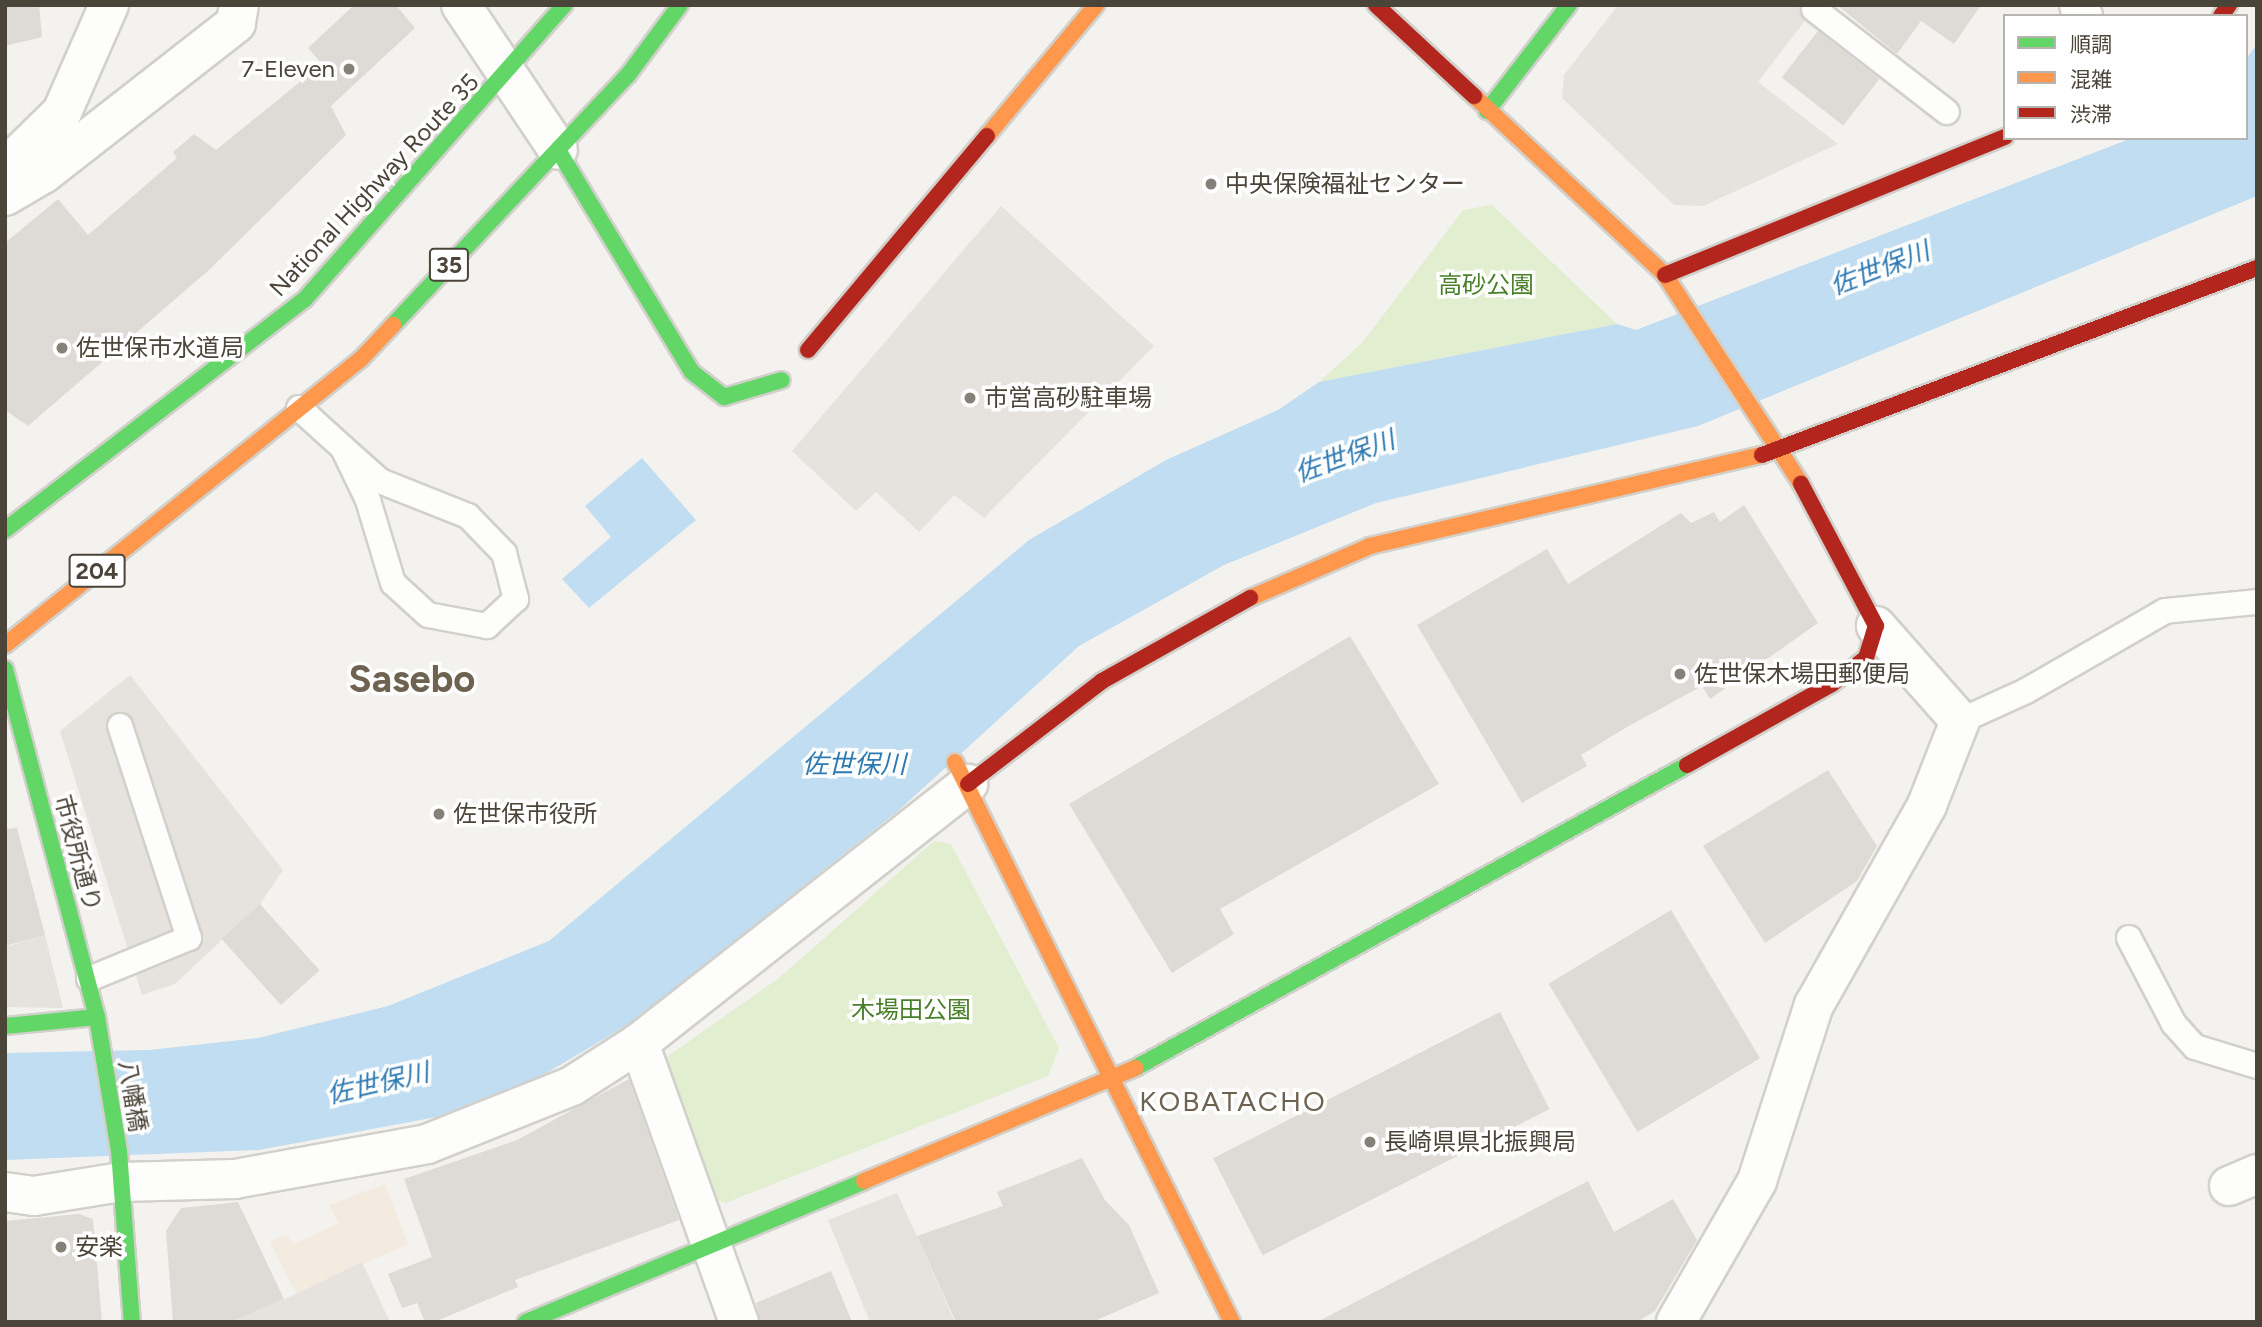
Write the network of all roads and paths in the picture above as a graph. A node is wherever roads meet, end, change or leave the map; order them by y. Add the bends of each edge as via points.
1 (109, 5) edge
2 (239, 5) edge
3 (461, 5) edge
4 (564, 5) edge
5 (680, 5) edge
6 (1096, 5) edge
7 (1376, 5) edge
8 (1569, 5) edge
9 (1814, 9) dead end
10 (509, 74) junction
11 (1488, 111) junction
12 (1947, 111) dead end
13 (2003, 138) edge
14 (558, 150) junction
15 (5, 168) edge
16 (5, 196) edge
17 (2257, 268) edge
18 (1665, 275) junction
19 (807, 350) dead end
20 (782, 380) dead end
21 (299, 408) junction
22 (344, 448) junction
23 (1783, 450) junction
24 (190, 496) joint
25 (5, 530) edge
26 (2257, 602) edge
27 (1875, 626) junction
28 (5, 645) edge
29 (5, 669) edge
30 (1960, 721) junction
31 (121, 726) dead end
32 (962, 773) junction
33 (2129, 938) dead end
34 (89, 979) junction
35 (97, 1017) junction
36 (5, 1026) edge
37 (639, 1043) junction
38 (103, 1049) joint
39 (2257, 1066) edge
40 (1113, 1077) junction
41 (120, 1166) junction
42 (5, 1192) edge
43 (714, 1244) junction
44 (132, 1322) edge
45 (526, 1322) edge
46 (739, 1322) edge
47 (1232, 1322) edge
48 (1676, 1322) edge

1 - 15 street via 62,111
2 - 16 street via 236,23 43,174
3 - 10 street
4 - 10 main road, National Highway Route 35
5 - 14 main road, 35 via 628,75
6 - 19 main road
7 - 11 main road
8 - 11 main road
9 - 12 lane
10 - 14 street
10 - 25 main road, National Highway Route 35 via 305,299
11 - 18 main road
13 - 18 main road
14 - 20 main road via 692,372 724,397 751,394
14 - 21 main road, 35 via 361,359
17 - 23 main road
18 - 23 main road
21 - 22 lane
21 - 24 main road, 35
22 - 22 lane via 380,481 468,516 503,553 516,599 487,626 428,615 393,583 368,500
23 - 27 main road
23 - 32 main road via 1370,546 1207,617
24 - 28 main road, 204
26 - 30 lane via 2165,611 2026,691
27 - 30 street
27 - 40 main road via 1866,659 1832,684
29 - 34 main road, 市役所通り
30 - 48 street via 1927,804 1814,1005 1757,1181
31 - 34 lane via 189,938
32 - 37 street
32 - 40 main road
33 - 39 lane via 2174,1024 2194,1048
34 - 35 main road, 市役所通り
35 - 36 main road
35 - 38 main road, 市役所通り
37 - 41 street via 572,1086 427,1144 235,1179
37 - 43 street
38 - 41 main road, 八幡橋
40 - 43 main road
40 - 47 main road
41 - 42 street via 34,1196
41 - 44 main road
43 - 45 main road
43 - 46 street

